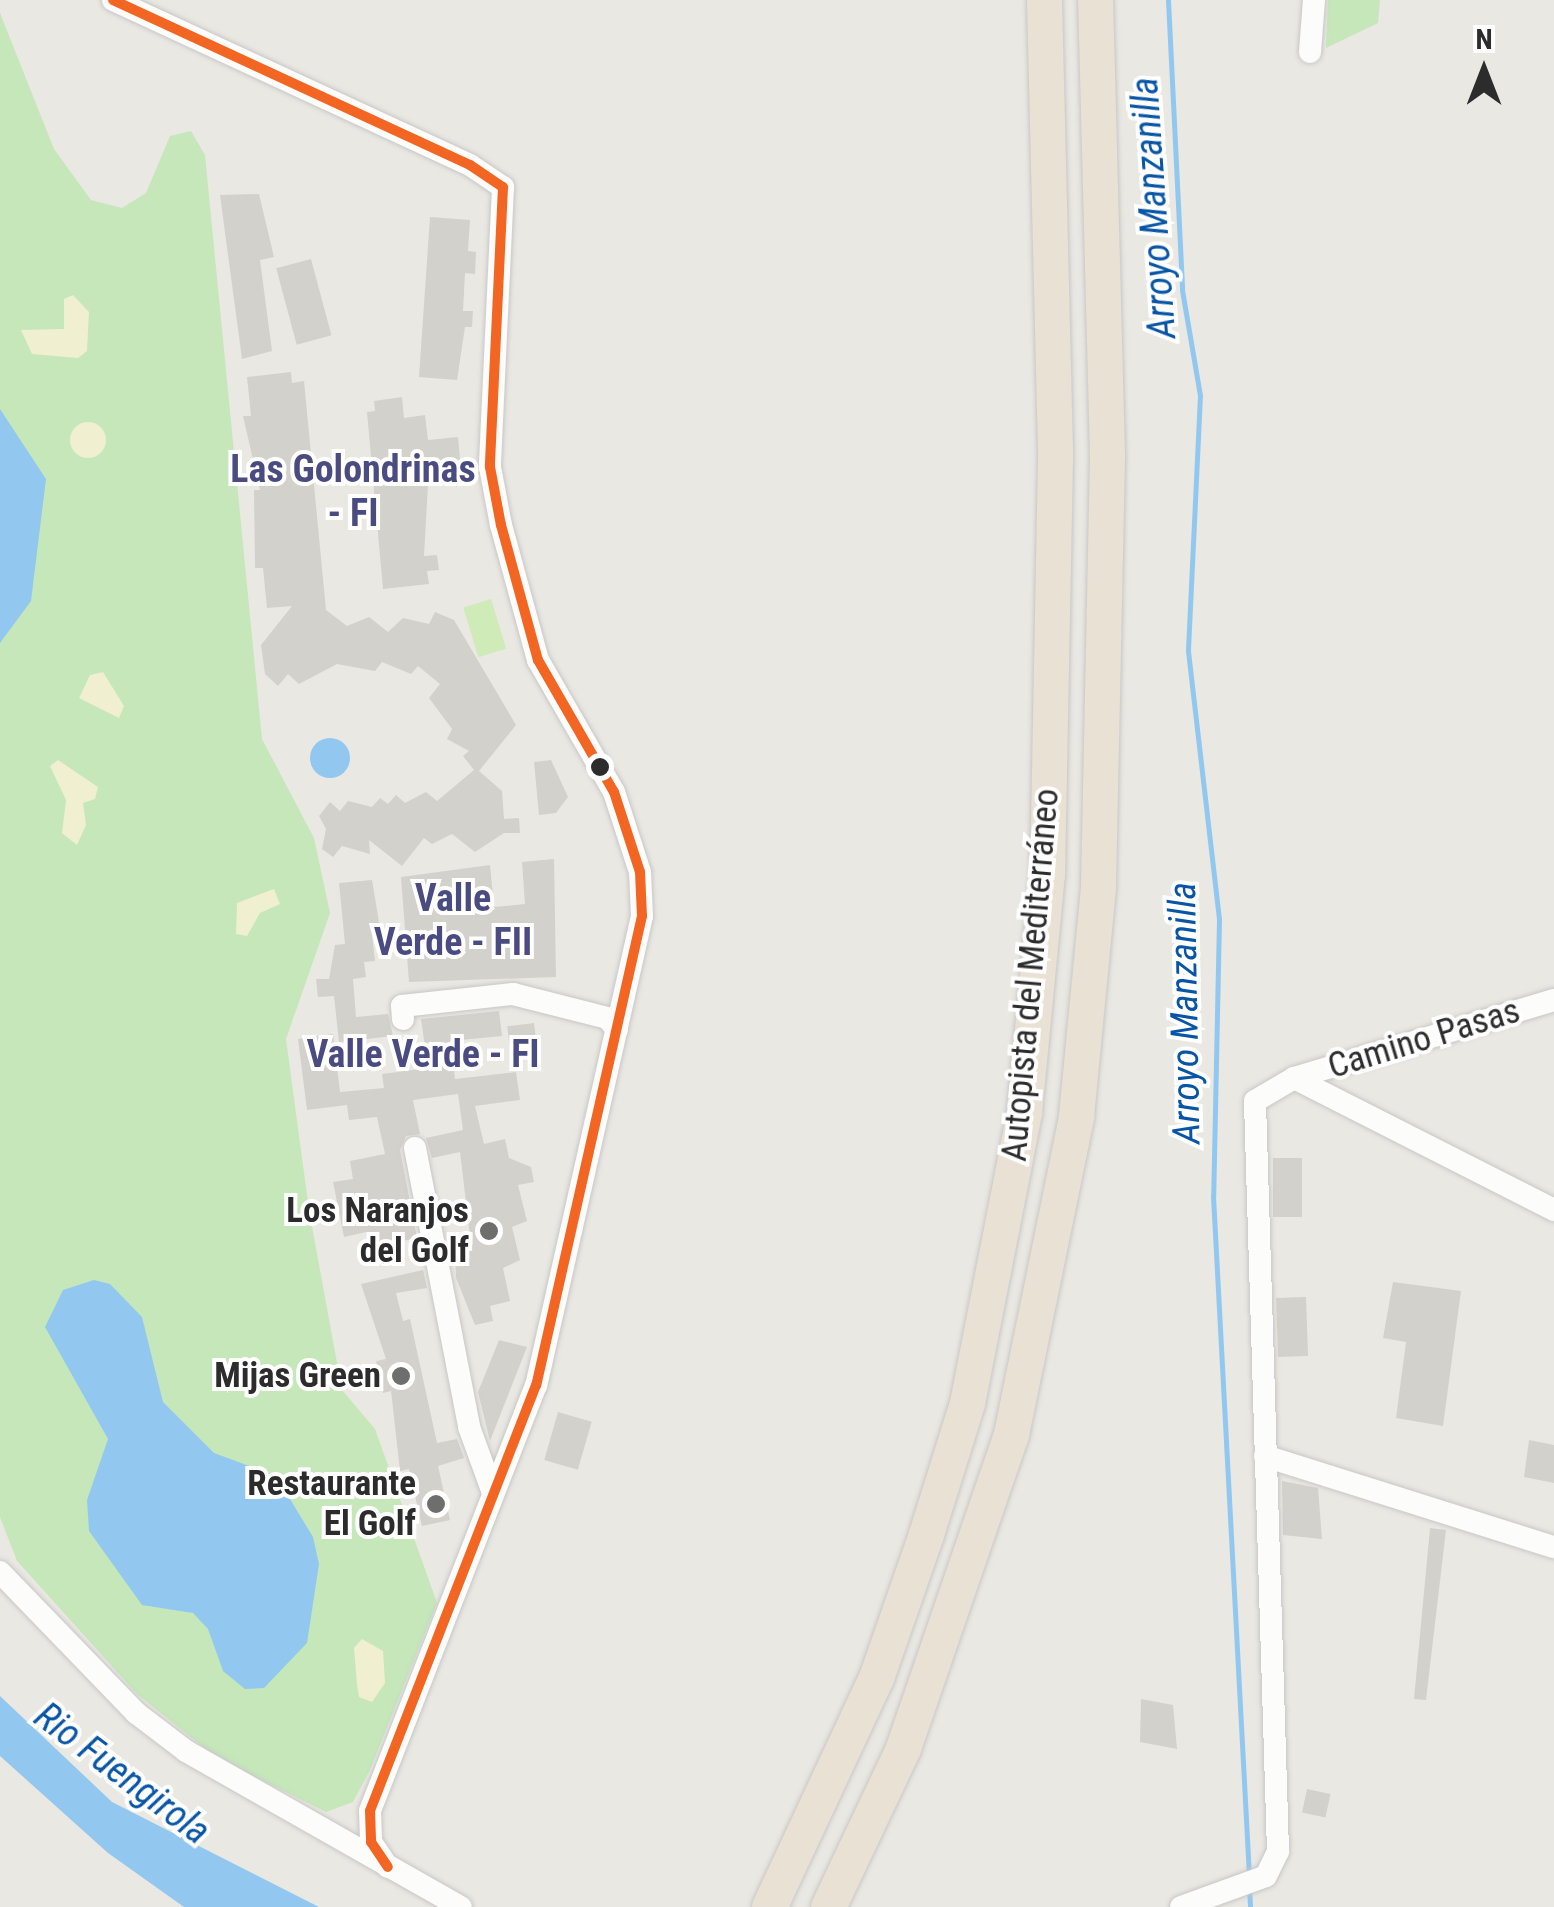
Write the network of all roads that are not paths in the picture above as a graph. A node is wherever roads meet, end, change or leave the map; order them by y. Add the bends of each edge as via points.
1 (113, 0) edge
2 (1044, 0) edge
3 (1095, 0) edge
4 (1314, 0) edge
5 (1310, 52) dead end
6 (1554, 1000) edge
7 (403, 1019) dead end
8 (617, 1029) junction
9 (1294, 1078) junction
10 (414, 1148) dead end
11 (1554, 1210) edge
12 (1265, 1456) junction
13 (494, 1493) junction
14 (1554, 1547) edge
15 (0, 1560) edge
16 (9, 1580) edge
17 (370, 1812) junction
18 (307, 1822) junction
19 (388, 1867) junction
20 (461, 1907) edge
21 (770, 1907) edge
22 (828, 1907) edge
23 (1182, 1907) edge

1 - 8 street via 470,164 503,187 490,468 538,660 614,792 640,872 642,916
2 - 21 highway, Autopista del Mediterráneo via 1055,450 1047,876 1024,1112 972,1385 932,1515 878,1675
3 - 22 highway, Autopista del Mediterráneo via 1107,455 1098,886 1076,1116 1012,1434 903,1748
4 - 5 street
6 - 9 street, Camino Pasas
7 - 8 street via 402,1006 513,994 607,1018
8 - 13 street via 536,1386
9 - 11 street
9 - 12 street, Camino Pasas via 1265,1091 1251,1114
10 - 13 street via 469,1427
12 - 14 street
12 - 23 street, Camino Pasas via 1278,1836 1266,1876
13 - 17 street
15 - 16 street
16 - 18 street via 136,1713
17 - 18 street via 348,1828
17 - 19 street via 371,1842
18 - 19 street
19 - 20 street

